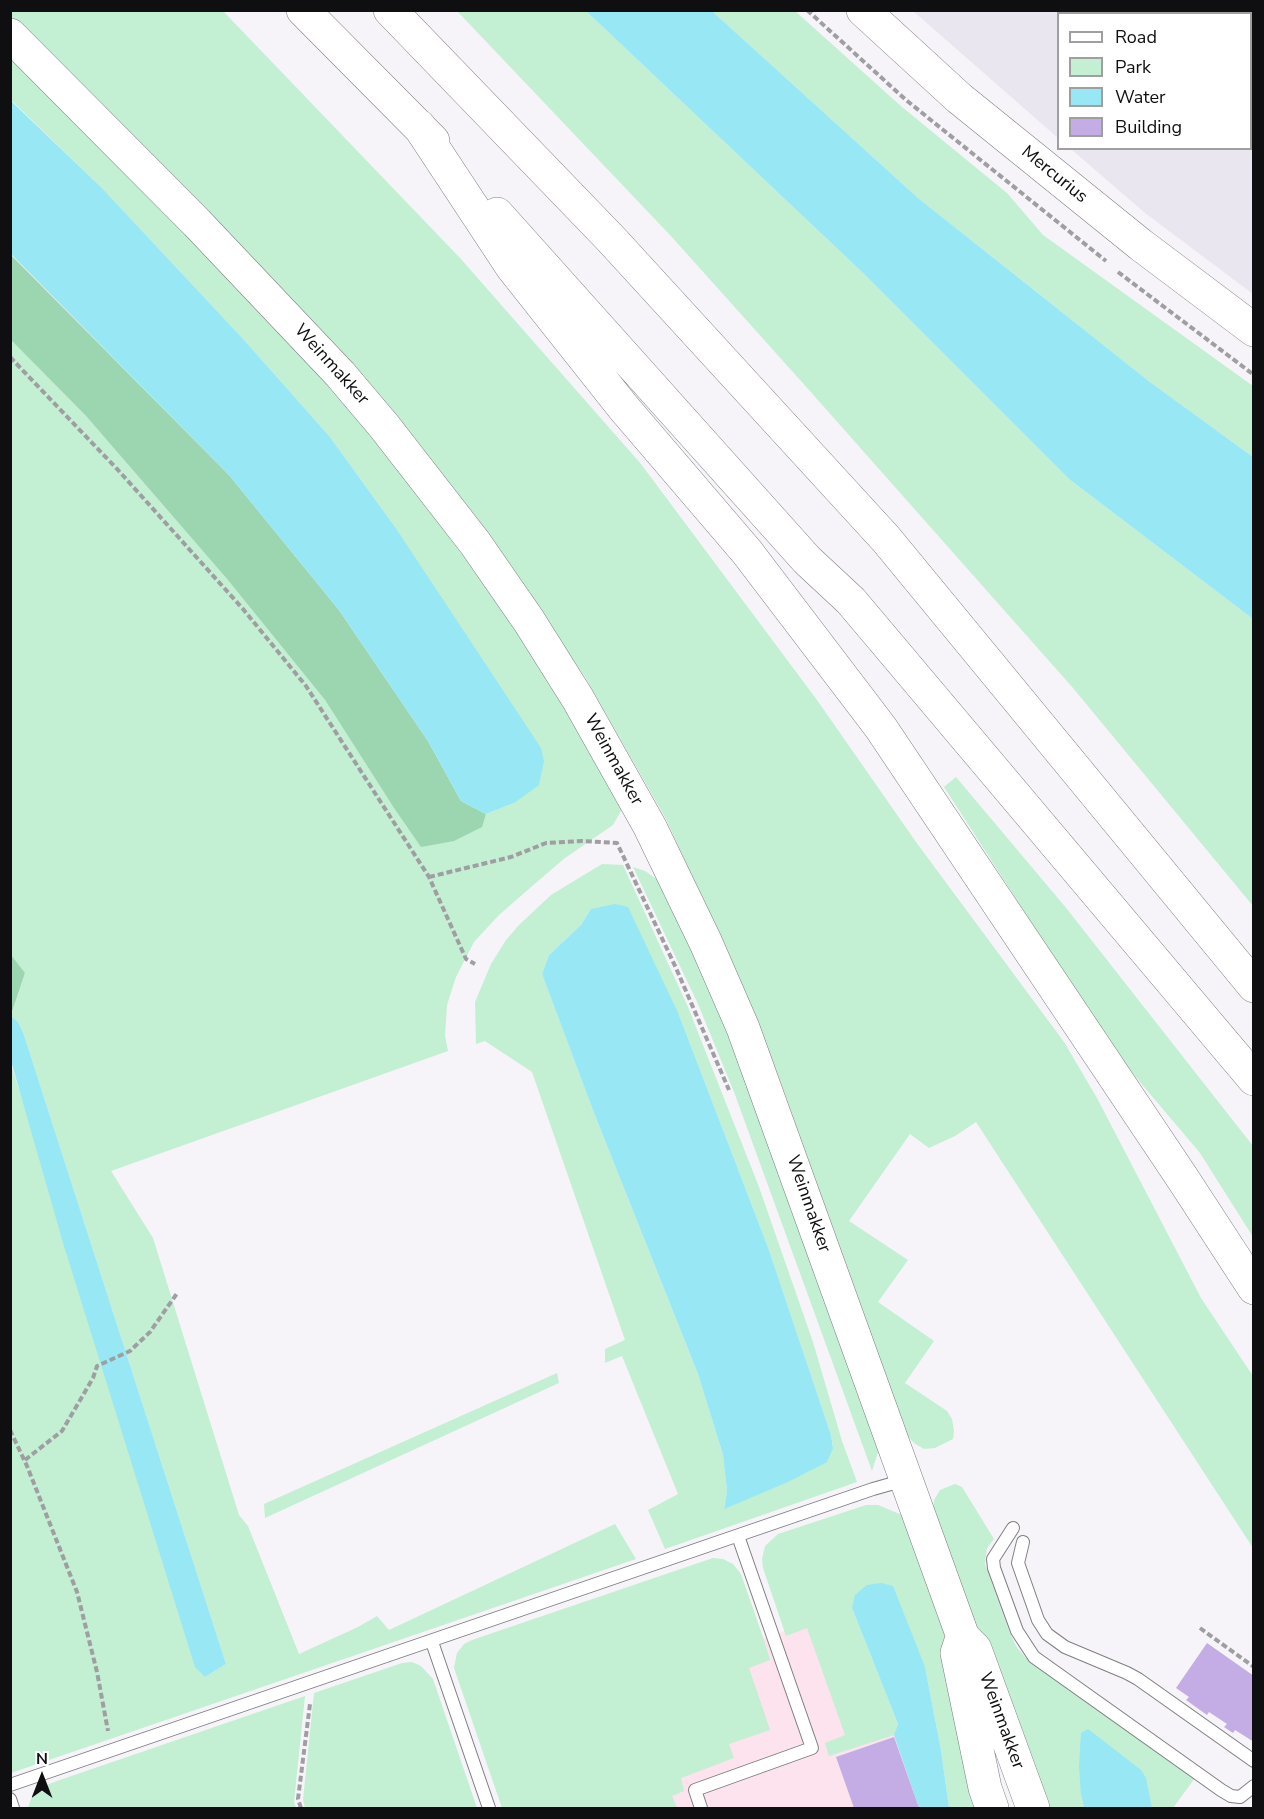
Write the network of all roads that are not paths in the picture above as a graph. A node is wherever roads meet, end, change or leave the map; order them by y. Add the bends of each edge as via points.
1 (303, 10) edge
2 (390, 10) edge
3 (863, 10) edge
4 (10, 35) edge
5 (419, 126) junction
6 (1254, 330) edge
7 (1254, 986) edge
8 (1254, 1079) edge
9 (1254, 1288) edge
10 (906, 1479) junction
11 (1013, 1528) dead end
12 (738, 1536) junction
13 (1023, 1542) dead end
14 (963, 1637) junction
15 (432, 1642) junction
16 (1254, 1761) edge
17 (10, 1785) edge
18 (1254, 1786) edge
19 (10, 1800) edge
20 (14, 1809) edge
21 (489, 1809) edge
22 (701, 1809) edge
23 (992, 1809) edge
24 (1033, 1809) edge

1 - 5 main road
2 - 7 main road via 611,239 886,539
3 - 6 main road, Mercurius via 959,98
4 - 10 main road, Weinmakker via 197,223 384,426 475,543 578,699 650,827 743,1028
5 - 8 main road via 807,560 851,601
5 - 9 main road via 512,267 623,407 747,552 881,728
10 - 12 lane
10 - 14 main road, Weinmakker
11 - 18 lane via 993,1559 994,1568 1017,1631 1034,1657 1232,1797 1240,1797
12 - 15 lane
12 - 22 lane via 812,1748 695,1790
13 - 16 lane via 1018,1563 1038,1620 1047,1634 1065,1647 1138,1679
14 - 23 main road, Weinmakker via 957,1653 984,1788
14 - 24 main road, Weinmakker via 975,1649
15 - 17 lane
15 - 21 lane
19 - 20 lane

